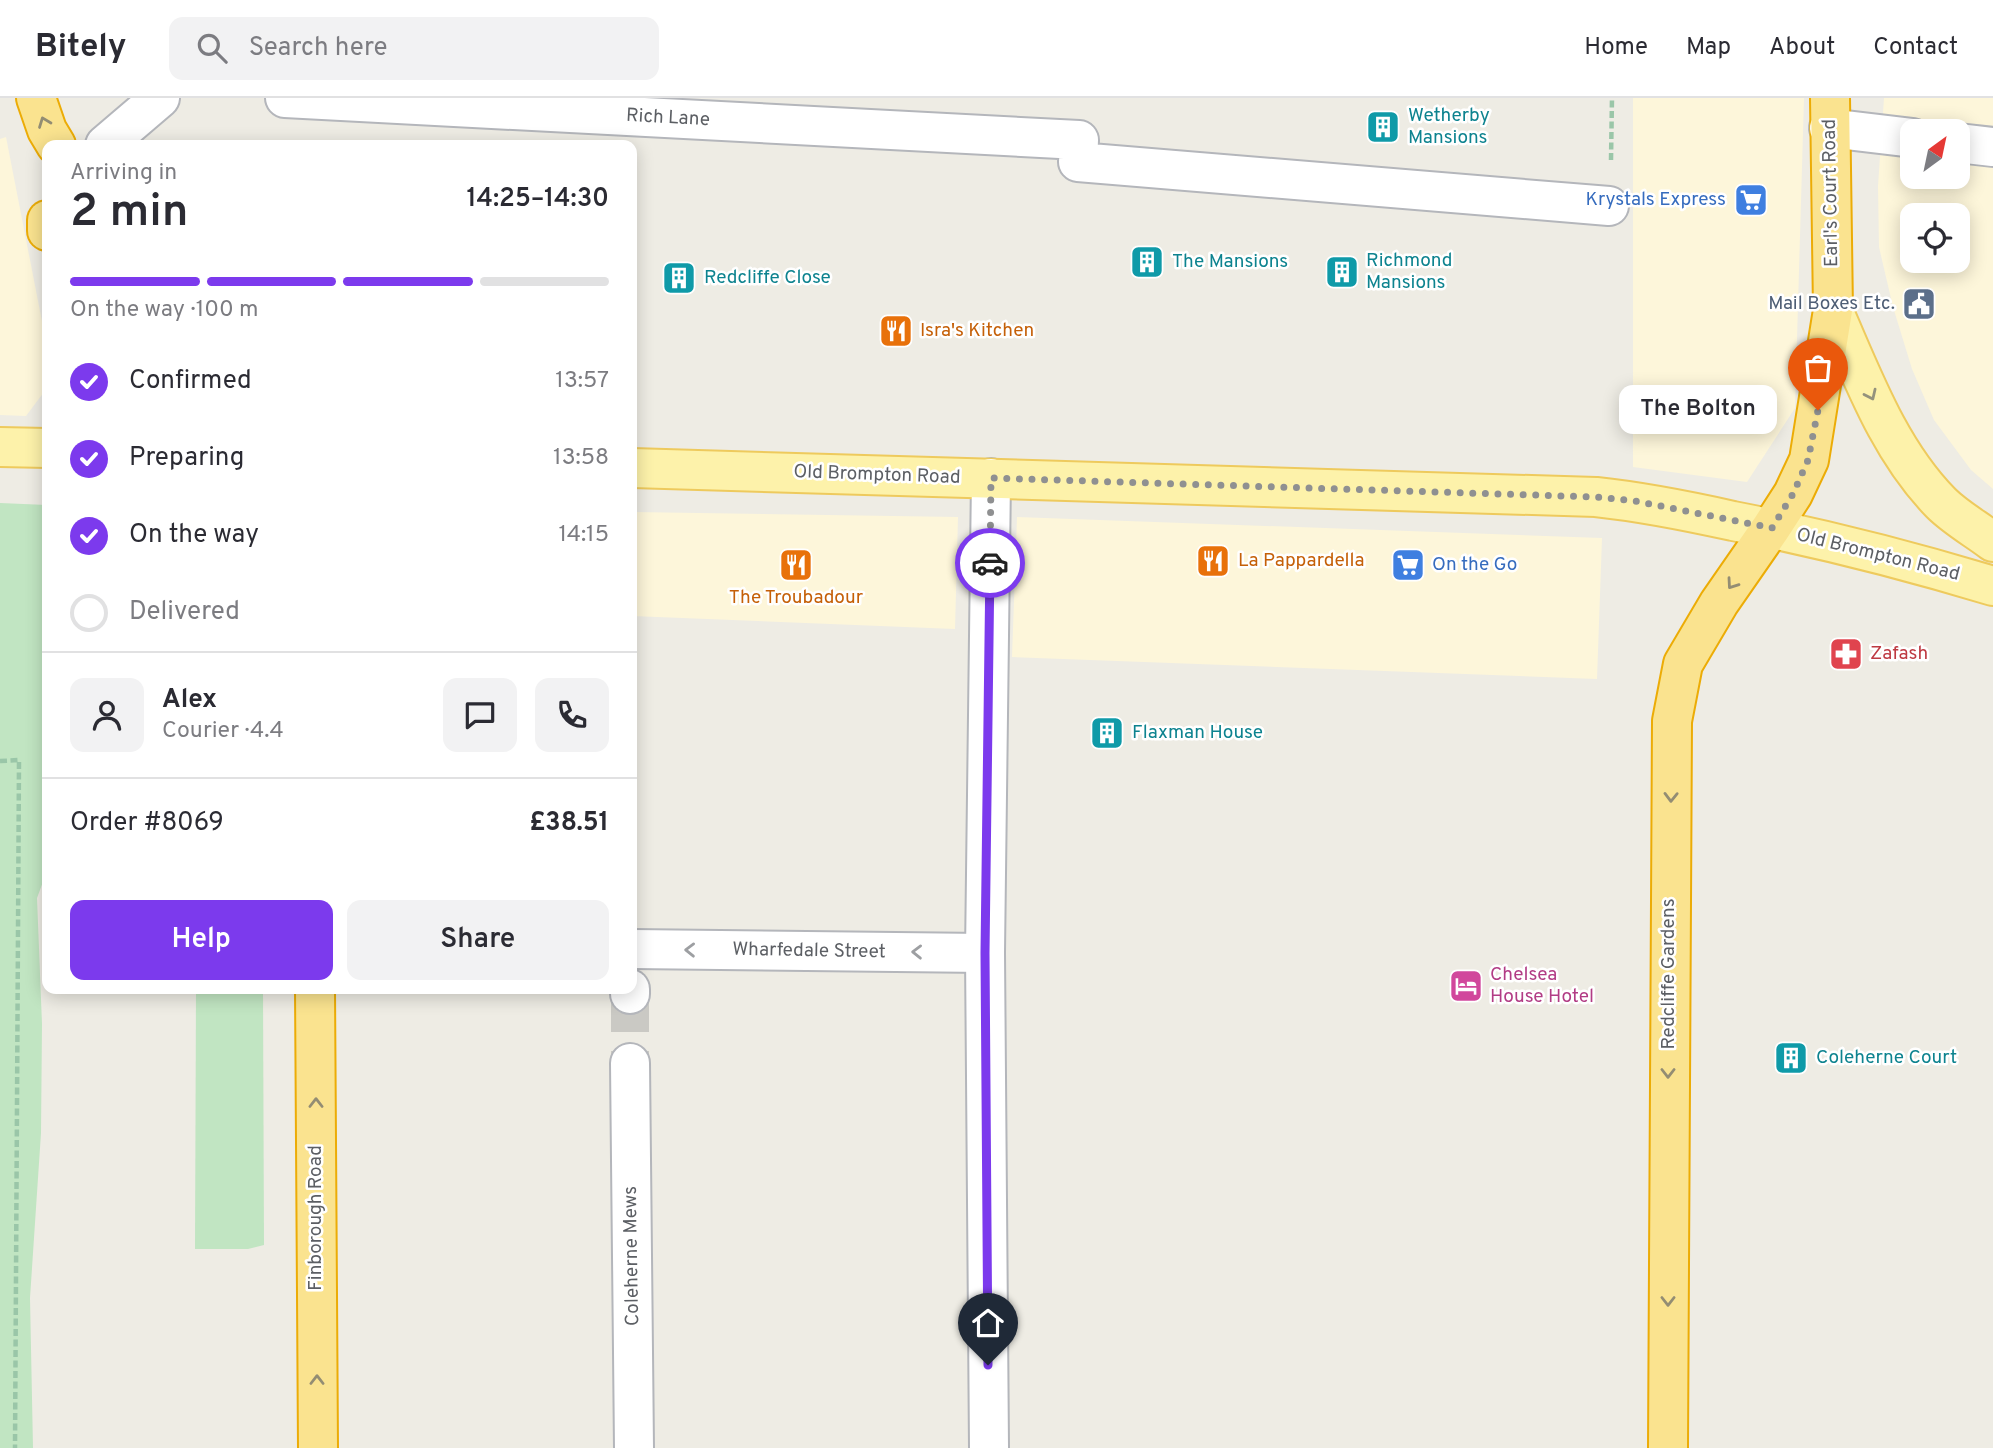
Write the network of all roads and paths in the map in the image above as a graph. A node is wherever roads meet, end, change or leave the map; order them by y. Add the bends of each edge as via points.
1 (36, 98) edge
2 (160, 98) edge
3 (285, 98) edge
4 (1612, 98) edge
5 (1830, 113) edge
6 (1900, 134) edge
7 (53, 140) edge
8 (111, 140) edge
9 (1970, 144) edge
10 (1993, 146) edge
11 (1609, 206) joint
12 (1833, 310) junction
13 (0, 447) edge
14 (42, 448) edge
15 (637, 468) edge
16 (991, 478) junction
17 (1772, 528) junction
18 (1993, 542) edge
19 (1993, 586) edge
20 (0, 761) edge
21 (637, 949) edge
22 (985, 953) junction
23 (315, 994) edge
24 (630, 1063) tunnel mouth
25 (15, 1448) edge
26 (318, 1448) edge
27 (634, 1448) edge
28 (989, 1448) edge
29 (1668, 1448) edge

7 -> 1 highway
2 - 8 street
3 - 11 street, Rich Lane via 1079,140 1078,162
4 - 11 path
5 - 6 street
5 - 12 highway, Earl's Court Road
9 - 10 street
12 - 17 highway, Earl's Court Road via 1808,460
12 -> 18 main road via 1902,456 1942,504
13 - 14 main road
15 - 16 main road, Old Brompton Road
16 - 17 main road, Old Brompton Road via 1596,497
16 - 22 street
17 - 19 main road, Old Brompton Road
17 -> 29 highway, Redcliffe Gardens via 1683,664 1672,721
20 - 25 path via 19,760
22 -> 21 street, Wharfedale Street
22 - 28 street
26 -> 23 highway, Finborough Road
24 - 27 street, Coleherne Mews

